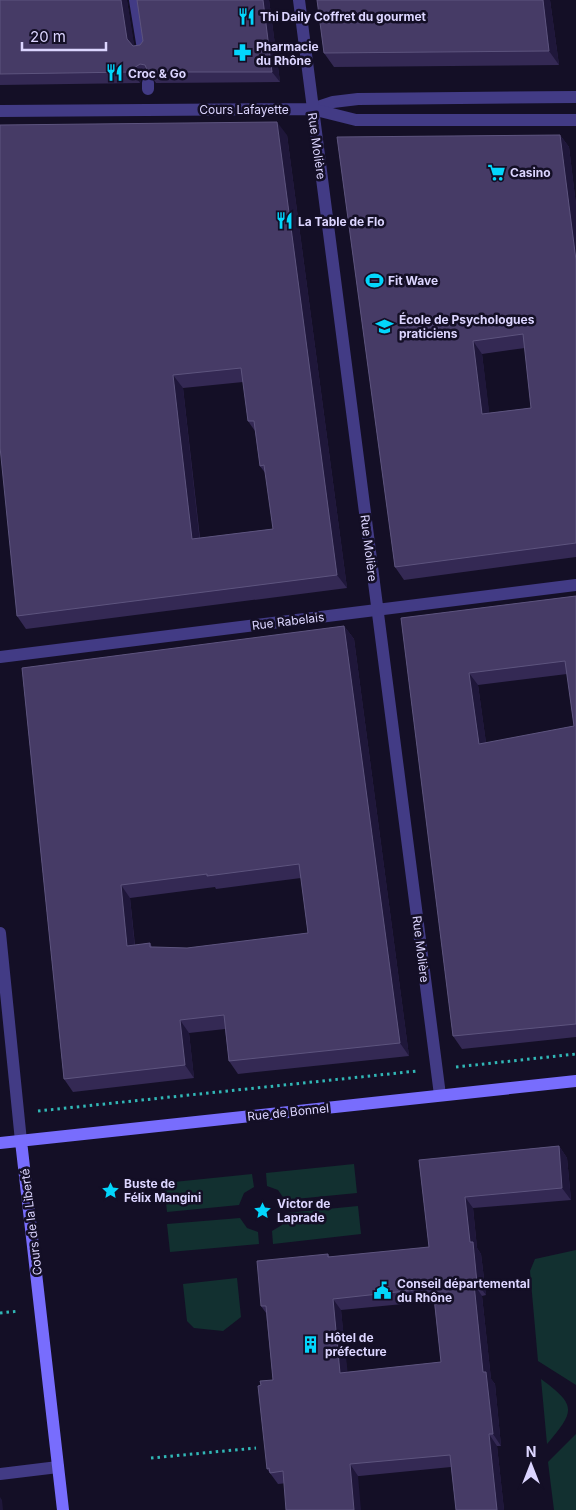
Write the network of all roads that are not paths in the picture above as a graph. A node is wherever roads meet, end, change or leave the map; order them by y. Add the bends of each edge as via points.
1 (135, 0) edge
2 (299, 0) edge
3 (143, 50) edge
4 (576, 97) edge
5 (312, 109) junction
6 (0, 111) edge
7 (576, 120) edge
8 (576, 585) edge
9 (378, 610) junction
10 (0, 657) edge
11 (0, 933) edge
12 (576, 1081) edge
13 (440, 1095) junction
14 (21, 1141) junction
15 (0, 1143) edge
16 (58, 1467) junction
17 (0, 1474) edge
18 (62, 1510) edge

1 - 3 street
2 - 5 street, Rue Molière
4 - 5 street via 358,99
5 - 6 street, Cours Lafayette
5 - 7 street, Cours Lafayette via 356,120
5 - 9 street, Rue Molière
8 - 9 street, Rue Rabelais
9 - 10 street, Rue Rabelais
9 - 13 street, Rue Molière
11 - 14 street, Cours de la Liberté
12 - 13 main road, Rue de Bonnel
13 - 14 main road, Rue de Bonnel
14 - 15 main road, Rue de Bonnel
14 - 16 main road, Cours de la Liberté
16 - 17 street
16 - 18 main road, Cours de la Liberté

